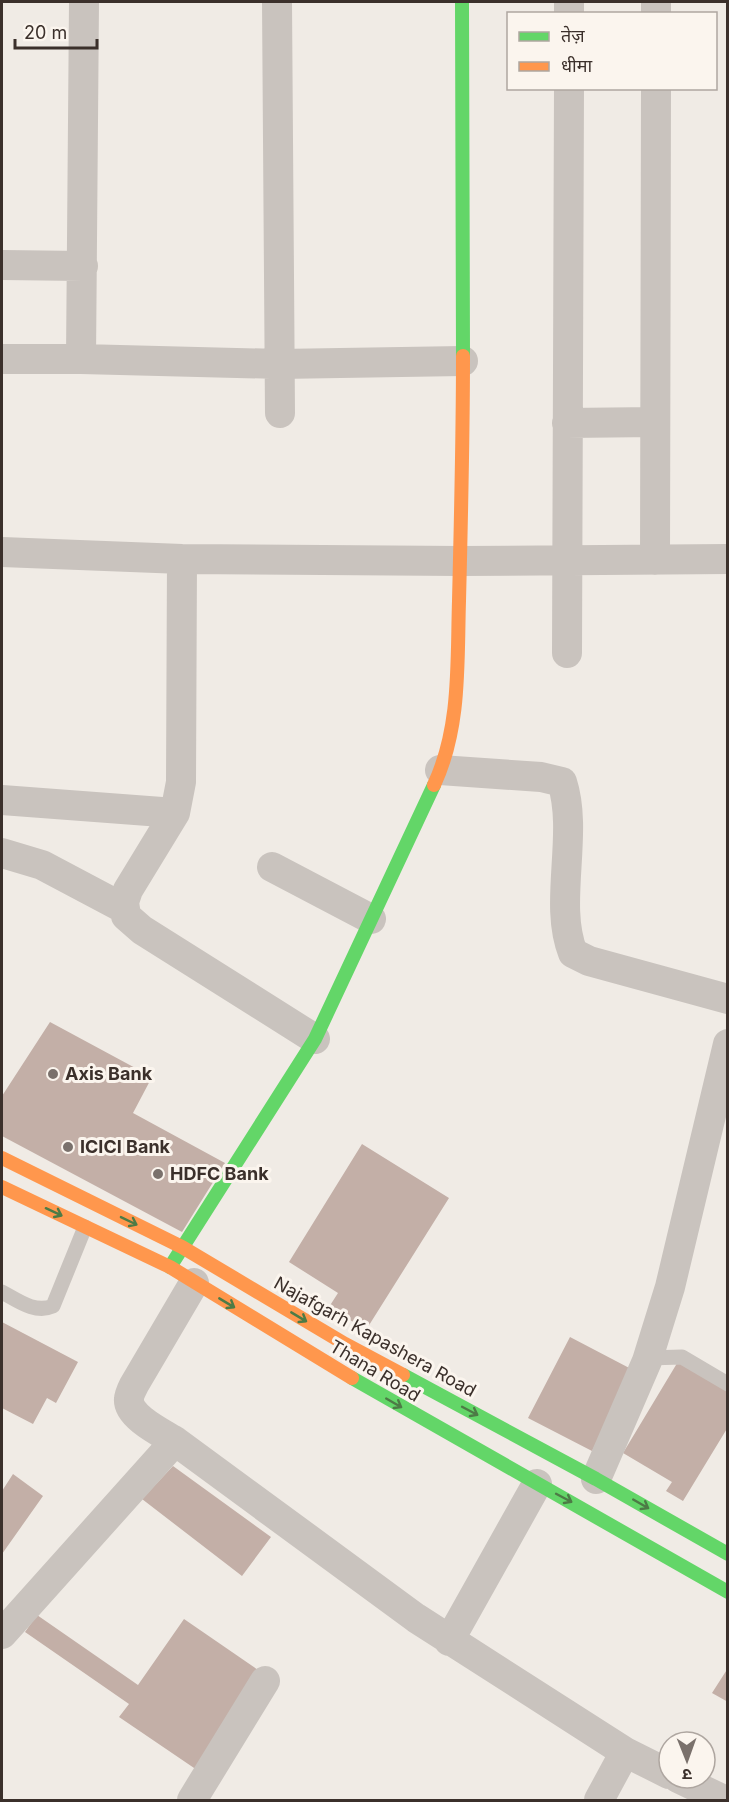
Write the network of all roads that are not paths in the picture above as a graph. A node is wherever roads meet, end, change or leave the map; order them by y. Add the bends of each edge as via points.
1 (84, 2) edge
2 (277, 2) edge
3 (462, 2) edge
4 (569, 90) edge
5 (656, 90) edge
6 (2, 265) edge
7 (83, 266) junction
8 (2, 359) edge
9 (81, 359) junction
10 (463, 361) junction
11 (279, 364) junction
12 (280, 413) dead end
13 (655, 422) junction
14 (567, 423) junction
15 (2, 552) edge
16 (182, 559) junction
17 (728, 559) edge
18 (566, 560) junction
19 (655, 560) junction
20 (460, 561) junction
21 (567, 652) dead end
22 (440, 770) junction
23 (2, 800) edge
24 (175, 813) junction
25 (2, 853) edge
26 (272, 867) dead end
27 (125, 909) junction
28 (371, 919) junction
29 (728, 999) edge
30 (315, 1039) junction
31 (728, 1044) edge
32 (2, 1158) edge
33 (2, 1187) edge
34 (86, 1227) junction
35 (182, 1247) junction
36 (182, 1275) junction
37 (2, 1293) edge
38 (648, 1358) junction
39 (728, 1384) edge
40 (175, 1441) junction
41 (596, 1479) junction
42 (537, 1484) junction
43 (728, 1554) edge
44 (728, 1593) edge
45 (2, 1634) edge
46 (449, 1641) junction
47 (265, 1681) dead end
48 (625, 1752) junction
49 (657, 1768) edge
50 (703, 1790) edge
51 (192, 1800) edge
52 (599, 1800) edge
53 (724, 1800) edge

1 - 7 street
2 - 11 street
3 - 10 main road
4 - 14 street
5 - 13 street
6 - 7 street
7 - 9 street
8 - 9 street
9 - 11 street
10 - 11 street
10 - 20 main road
11 - 12 street
13 - 14 street
13 - 19 street
14 - 18 street
15 - 16 street
16 - 20 street
16 - 24 street via 181,782
17 - 19 street
18 - 19 street
18 - 20 street
18 - 21 street
20 - 22 main road via 455,709 452,736
22 - 28 main road
22 - 29 street via 562,782 567,809 566,927 573,953 589,961
23 - 24 street
24 - 27 street via 128,890
25 - 27 street via 42,865
26 - 28 street
27 - 30 street via 126,916 142,930
28 - 30 main road
30 - 35 main road
31 - 38 street via 670,1287
32 -> 35 main road, Najafgarh Kapashera Road
33 -> 34 main road, Thana Road
34 - 36 main road, Thana Road
34 - 37 lane via 53,1306 35,1309
35 - 36 main road
35 -> 41 main road, Najafgarh Kapashera Road via 345,1344
36 - 40 street via 128,1400 131,1411
36 -> 42 main road, Thana Road via 390,1401
38 - 39 lane via 682,1357
38 - 41 street
40 - 45 street
40 - 46 street
41 -> 43 main road, Najafgarh Kapashera Road
42 -> 44 main road, Thana Road
42 - 46 street
46 - 48 street
47 - 51 street
48 - 49 street
48 - 52 street
50 - 53 street

